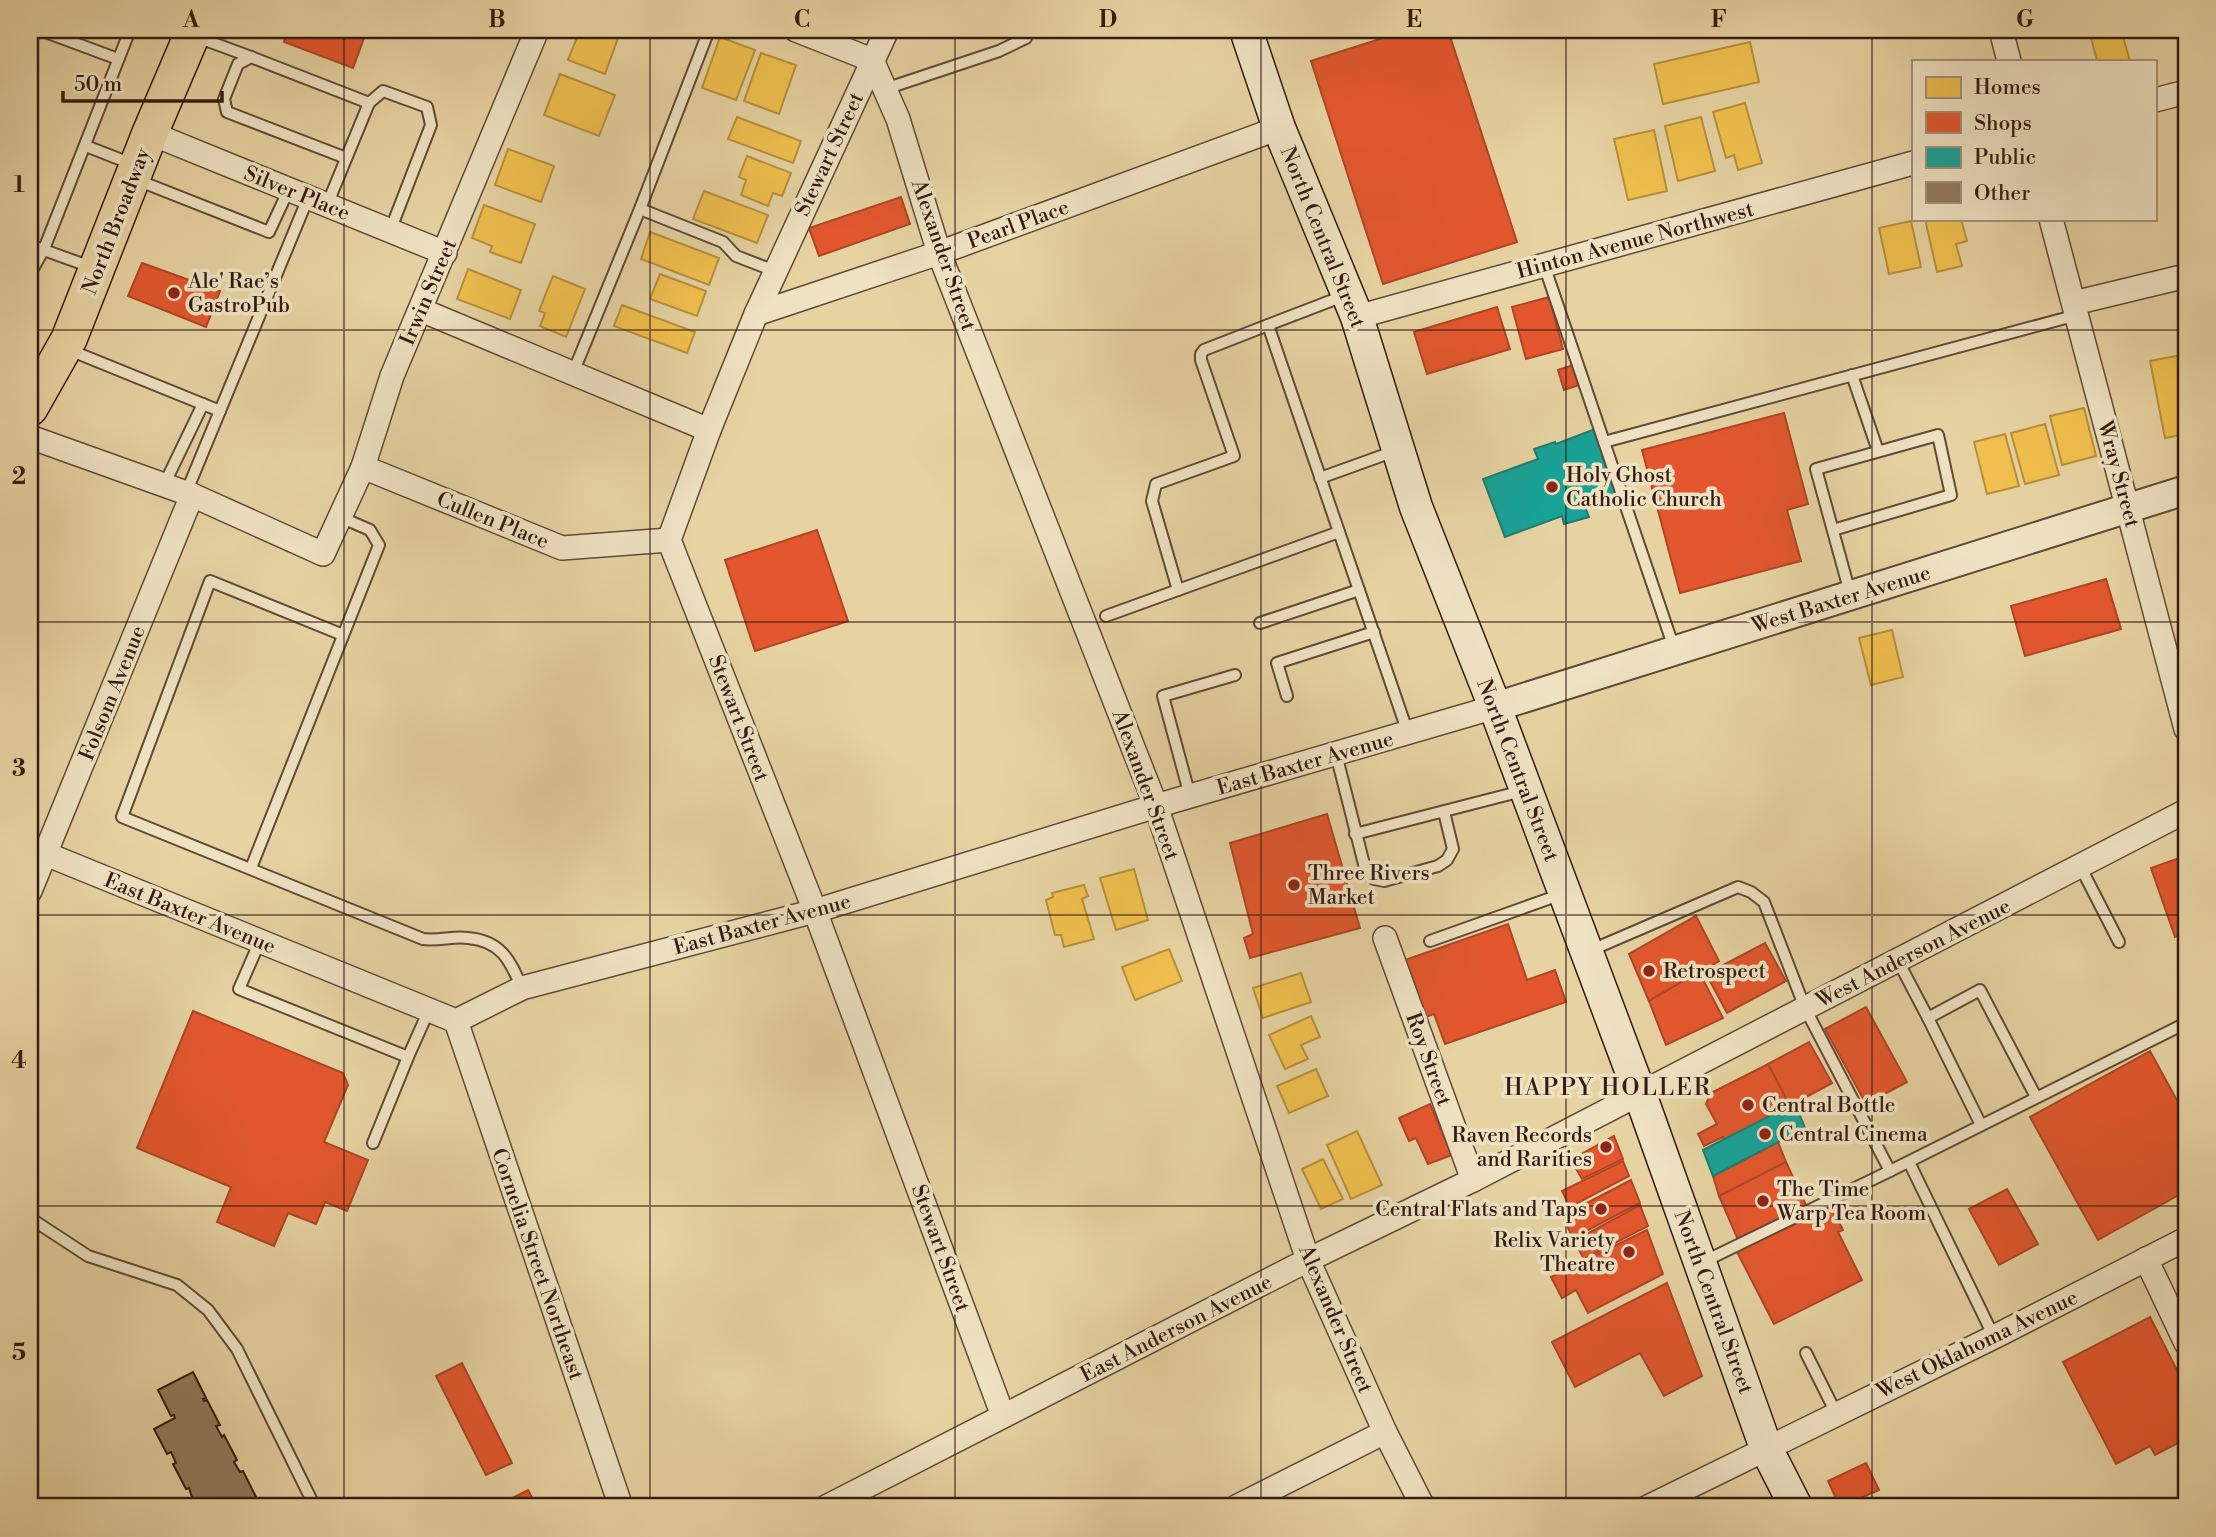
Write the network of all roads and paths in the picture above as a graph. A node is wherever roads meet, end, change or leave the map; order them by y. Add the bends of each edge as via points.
1 (40, 30) edge
2 (130, 30) edge
3 (537, 30) edge
4 (709, 30) edge
5 (796, 30) edge
6 (887, 30) edge
7 (1023, 30) edge
8 (1246, 30) edge
9 (2001, 30) edge
10 (193, 32) edge
11 (251, 57) junction
12 (118, 59) junction
13 (872, 60) junction
14 (2009, 60) edge
15 (885, 89) junction
16 (2186, 92) edge
17 (2156, 100) edge
18 (369, 103) junction
19 (1279, 128) junction
20 (150, 133) junction
21 (86, 146) junction
22 (346, 158) junction
23 (1912, 163) edge
24 (135, 172) junction
25 (308, 197) junction
26 (640, 209) junction
27 (2051, 220) edge
28 (390, 231) junction
29 (30, 245) edge
30 (44, 249) junction
31 (445, 253) junction
32 (939, 253) junction
33 (1544, 265) junction
34 (97, 269) junction
35 (775, 271) junction
36 (30, 274) edge
37 (2186, 276) edge
38 (1352, 305) junction
39 (2075, 309) junction
40 (421, 310) junction
41 (755, 314) junction
42 (1268, 325) junction
43 (64, 348) junction
44 (573, 373) junction
45 (1852, 375) junction
46 (203, 404) junction
47 (30, 408) edge
48 (220, 411) junction
49 (709, 430) junction
50 (30, 437) edge
51 (1604, 442) junction
52 (1398, 450) junction
53 (1878, 451) junction
54 (363, 467) junction
55 (1320, 478) junction
56 (2186, 490) edge
57 (181, 491) junction
58 (2128, 509) junction
59 (340, 517) junction
60 (1833, 530) junction
61 (1339, 532) junction
62 (669, 540) junction
63 (1178, 590) junction
64 (1359, 590) junction
65 (1851, 596) junction
66 (1106, 616) dead end
67 (1260, 623) dead end
68 (1374, 632) junction
69 (343, 635) junction
70 (1675, 651) junction
71 (1235, 675) dead end
72 (1287, 696) dead end
73 (1495, 708) junction
74 (2186, 729) edge
75 (1408, 733) junction
76 (1336, 754) junction
77 (1526, 790) junction
78 (1190, 796) junction
79 (1156, 806) junction
80 (1444, 811) junction
81 (2186, 811) edge
82 (1355, 835) junction
83 (46, 854) junction
84 (2080, 866) junction
85 (251, 868) junction
86 (30, 891) edge
87 (1564, 893) junction
88 (815, 911) junction
89 (1385, 938) dead end
90 (260, 941) junction
91 (1430, 941) dead end
92 (2119, 942) dead end
93 (1587, 952) junction
94 (1898, 961) junction
95 (522, 988) junction
96 (1805, 1008) junction
97 (429, 1010) junction
98 (1928, 1018) junction
99 (456, 1021) junction
100 (2186, 1023) edge
101 (408, 1057) junction
102 (1640, 1094) junction
103 (2036, 1097) junction
104 (1981, 1125) junction
105 (373, 1143) dead end
106 (1909, 1162) junction
107 (1890, 1171) junction
108 (1473, 1180) junction
109 (30, 1218) edge
110 (2186, 1239) edge
111 (2146, 1259) junction
112 (1308, 1260) junction
113 (1700, 1263) junction
114 (1994, 1337) junction
115 (2186, 1343) edge
116 (1806, 1353) dead end
117 (1836, 1413) junction
118 (1003, 1416) junction
119 (1384, 1432) junction
120 (1766, 1448) junction
121 (315, 1507) edge
122 (621, 1507) edge
123 (826, 1507) edge
124 (1236, 1507) edge
125 (1423, 1507) edge
126 (1647, 1507) edge
127 (1796, 1507) edge

1 - 12 lane
2 - 12 lane
3 - 31 street, Irwin Street
4 - 26 lane
5 - 13 street
6 - 13 street, Stewart Street
7 - 15 lane via 1026,38 999,51
8 - 19 main road, North Central Street
9 - 14 street
10 - 11 lane
10 - 20 main road, North Broadway
11 - 18 lane
11 - 22 lane via 238,64 224,99 226,112
12 - 21 lane
13 - 15 street, Alexander Street
13 - 35 street, Stewart Street
15 - 32 street, Alexander Street
16 - 17 street
18 - 22 lane
18 - 28 lane via 383,91 427,107 431,125
19 - 32 street, Pearl Place
19 - 38 main road, North Central Street
20 - 24 main road, North Broadway
20 - 25 street, Silver Place
21 - 24 lane
21 - 30 lane
22 - 25 lane
23 - 33 street, Hinton Avenue Northwest
24 - 25 lane via 270,232
24 - 34 main road, North Broadway
25 - 28 street, Silver Place
25 - 48 lane
26 - 35 lane via 723,242 736,256
26 - 44 lane
27 - 39 street, Wray Street
28 - 31 street, Silver Place
29 - 30 lane
30 - 34 lane
30 - 36 lane
31 - 40 street, Irwin Street
32 - 41 street, Pearl Place
32 - 79 street, Alexander Street
33 - 38 street, Hinton Avenue Northwest
33 - 51 lane
34 - 43 main road, North Broadway
35 - 41 street, Stewart Street
37 - 39 street
38 - 42 lane
38 - 52 main road, North Central Street
39 - 45 lane
39 - 58 street, Wray Street
40 - 44 street
40 - 54 street, Irwin Street via 392,376
41 - 49 street, Stewart Street
42 - 55 lane
42 - 63 lane via 1201,354 1234,456 1156,484 1152,501
43 - 46 lane
43 - 47 main road, North Broadway
44 - 49 street
45 - 51 lane
45 - 53 lane
46 - 48 lane
46 - 57 lane
48 - 57 lane
49 - 62 street, Stewart Street
50 - 57 street
51 - 70 lane
52 - 55 lane
52 - 73 main road, North Central Street
53 - 60 lane via 1816,468
53 - 60 lane via 1938,435 1951,495
54 - 59 street, Irwin Street
54 - 62 street, Cullen Place via 562,548
55 - 61 lane
56 - 58 street, West Baxter Avenue
57 - 59 street, Irwin Street via 323,554
57 - 83 street, Folsom Avenue
58 - 65 street, West Baxter Avenue
58 - 74 street, Wray Street
59 - 69 lane via 370,530 379,545
60 - 65 lane
61 - 63 lane
61 - 64 lane
62 - 88 street, Stewart Street
63 - 66 lane
64 - 67 lane
64 - 68 lane
65 - 70 street, West Baxter Avenue
68 - 72 lane via 1277,663
68 - 75 lane
69 - 85 lane
69 - 85 lane via 210,581 122,817
70 - 73 street, West Baxter Avenue
71 - 78 lane via 1163,696
73 - 75 street, East Baxter Avenue
73 - 77 main road, North Central Street
75 - 76 street, East Baxter Avenue
76 - 78 street, East Baxter Avenue
76 - 82 lane
77 - 80 lane
77 - 87 main road, North Central Street
78 - 79 street, East Baxter Avenue
79 - 88 street, East Baxter Avenue
79 - 112 street, Alexander Street
80 - 82 lane
80 - 82 lane via 1453,849 1447,860 1384,881 1366,872
81 - 84 street, West Anderson Avenue
83 - 86 street, Folsom Avenue
83 - 90 street, East Baxter Avenue
84 - 92 lane
84 - 94 street, West Anderson Avenue
85 - 95 lane via 423,939 467,937 491,943 510,961
87 - 91 lane
87 - 93 main road, North Central Street
88 - 95 street, East Baxter Avenue
88 - 118 street, Stewart Street
89 - 108 street, Roy Street
90 - 97 street, East Baxter Avenue
90 - 101 lane via 239,989
93 - 96 lane via 1738,887 1764,902
93 - 102 main road, North Central Street
94 - 96 street, West Anderson Avenue
94 - 98 lane
95 - 99 street, East Baxter Avenue
96 - 102 street, West Anderson Avenue
96 - 107 lane
97 - 99 street, East Baxter Avenue
97 - 101 lane
98 - 103 lane via 1980,990
98 - 104 lane
99 - 122 street, Cornelia Street Northeast
100 - 103 lane
101 - 105 lane
102 - 108 street, East Anderson Avenue
102 - 113 main road, North Central Street
103 - 104 lane
104 - 106 lane
106 - 107 lane
106 - 114 lane
107 - 113 lane
108 - 112 street, East Anderson Avenue
109 - 121 lane via 88,1256 177,1285 208,1310 237,1349
110 - 111 street, West Oklahoma Avenue
111 - 114 street, West Oklahoma Avenue
111 - 115 street
112 - 118 street, East Anderson Avenue
112 - 119 street, Alexander Street
113 - 120 main road, North Central Street
114 - 117 street, West Oklahoma Avenue
116 - 117 lane
117 - 120 street, West Oklahoma Avenue
118 - 123 street, East Anderson Avenue
119 - 124 street
119 - 125 street, Alexander Street
120 - 126 street, West Oklahoma Avenue
120 - 127 main road, North Central Street

